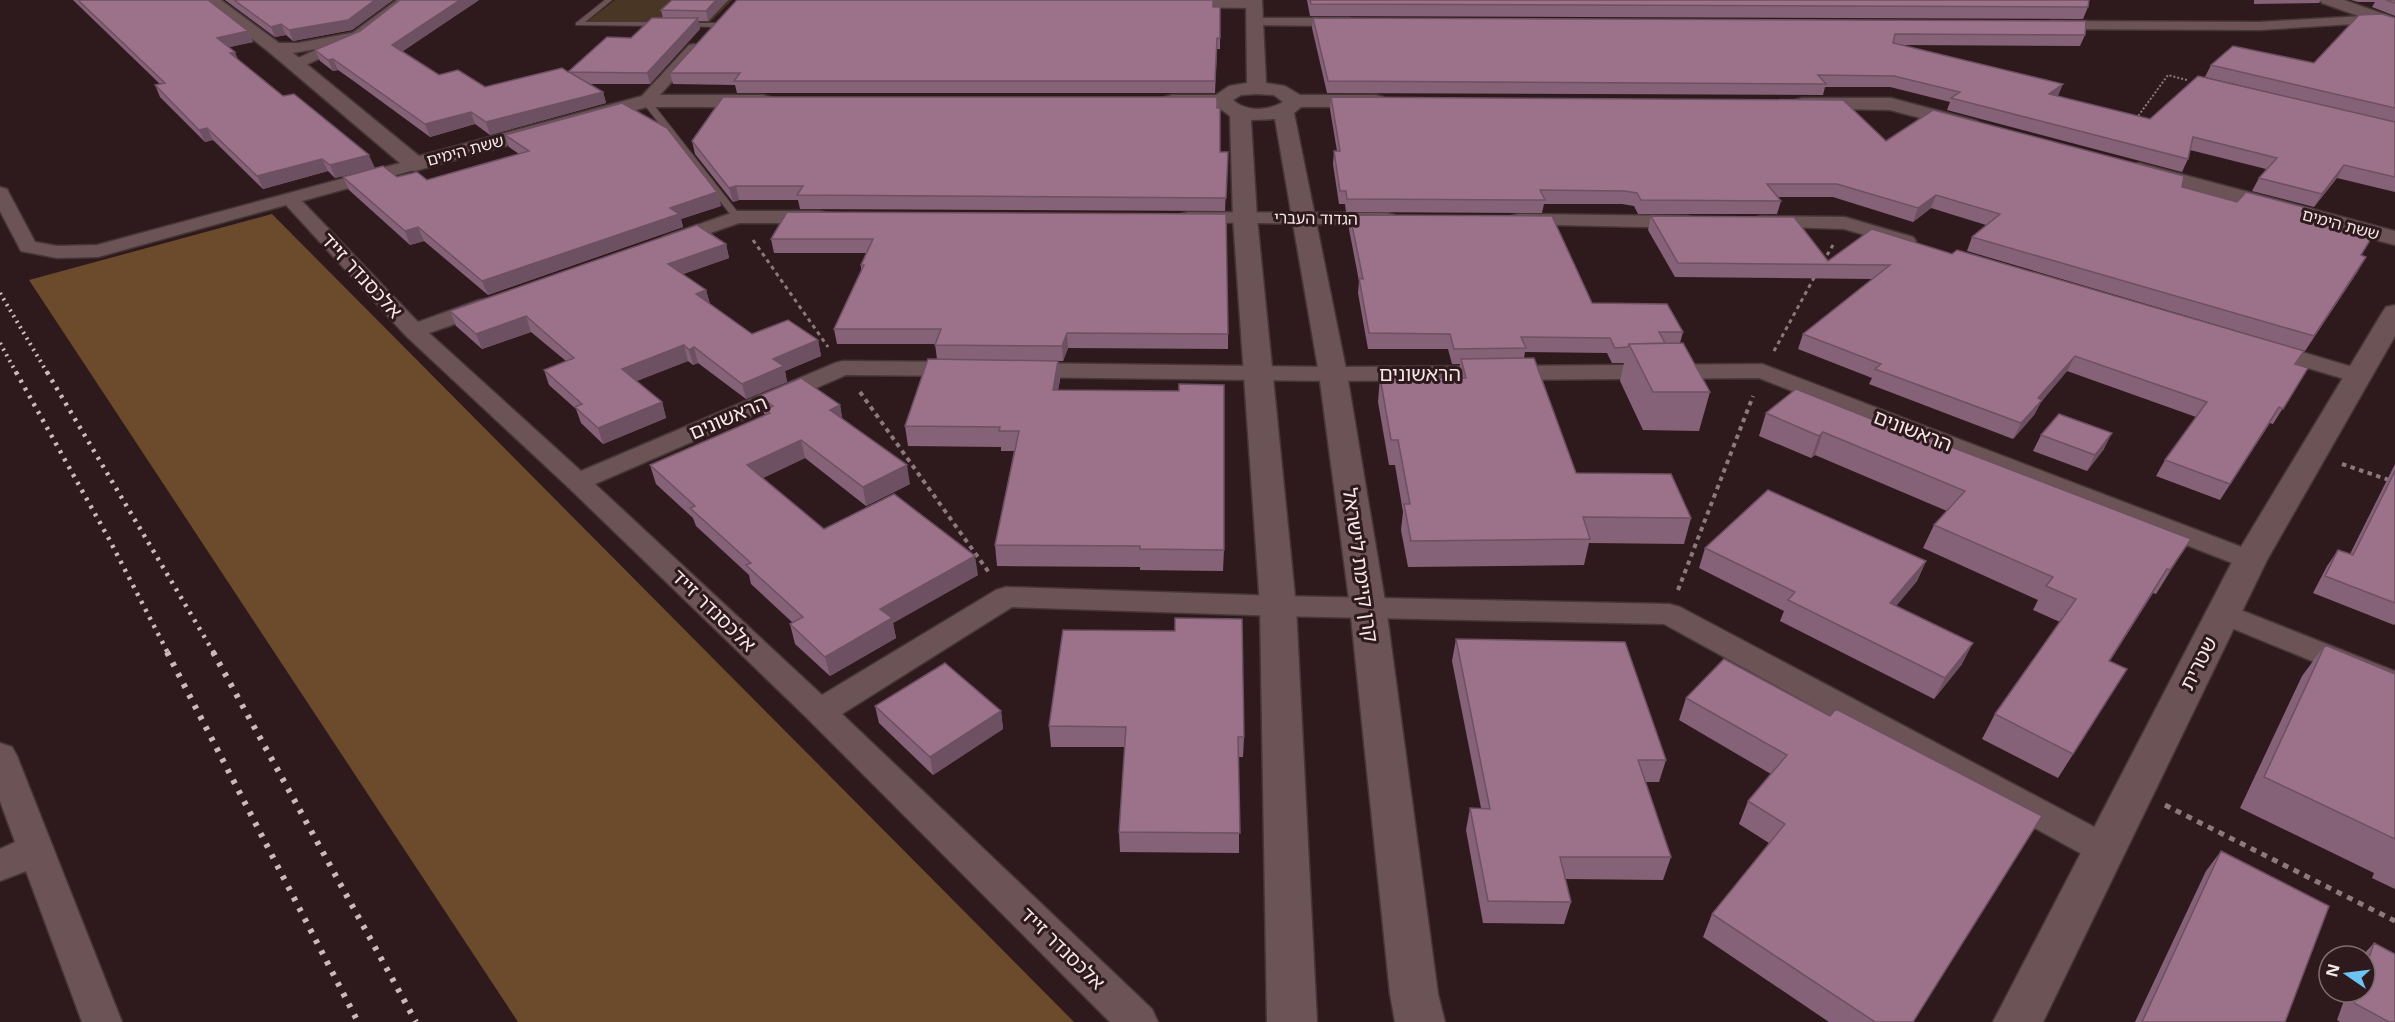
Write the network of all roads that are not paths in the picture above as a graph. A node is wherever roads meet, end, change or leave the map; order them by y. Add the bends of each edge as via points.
1 (211, 0) edge
2 (405, 0) edge
3 (609, 0) edge
4 (2328, 0) edge
5 (2359, 0) edge
6 (1160, 4) edge
7 (1254, 9) edge
8 (2390, 19) edge
9 (719, 21) joint
10 (1360, 22) edge
11 (2034, 25) edge
12 (356, 37) junction
13 (275, 48) junction
14 (294, 65) junction
15 (1240, 100) junction
16 (646, 101) junction
17 (788, 101) edge
18 (1152, 101) edge
19 (1401, 102) edge
20 (1784, 104) edge
21 (1288, 106) junction
22 (1993, 131) edge
23 (415, 164) junction
24 (2117, 164) edge
25 (0, 194) edge
26 (290, 198) junction
27 (737, 217) junction
28 (843, 217) edge
29 (1174, 218) edge
30 (1245, 218) junction
31 (1304, 218) junction
32 (1410, 219) edge
33 (1504, 220) edge
34 (1704, 222) edge
35 (1739, 222) edge
36 (2395, 238) edge
37 (1924, 247) edge
38 (648, 249) edge
39 (503, 300) edge
40 (2395, 313) edge
41 (414, 331) junction
42 (2244, 342) edge
43 (2376, 363) edge
44 (1258, 373) junction
45 (1333, 374) junction
46 (578, 482) junction
47 (2250, 560) junction
48 (1278, 606) junction
49 (1368, 607) junction
50 (2223, 613) junction
51 (2395, 684) edge
52 (820, 712) junction
53 (0, 756) edge
54 (36, 849) junction
55 (2104, 849) junction
56 (0, 866) edge
57 (102, 1022) edge
58 (1138, 1022) edge
59 (1292, 1022) edge
60 (1420, 1022) edge
61 (2018, 1022) edge

1 - 13 street
2 - 12 street
3 - 9 lane via 578,24
4 - 8 street
5 - 8 street
6 - 7 street
7 - 10 street
7 - 15 street
8 - 11 street via 2260,26
9 - 16 street
12 - 13 street via 298,48
12 - 14 street
13 - 14 street
14 - 23 street
15 - 18 street
15 - 21 street via 1263,114
15 - 21 street via 1278,90 1292,97
15 - 30 street
16 - 17 street, ששת הימים
16 - 23 street, ששת הימים
16 - 27 lane
19 - 21 street
20 - 22 street via 1892,104
21 - 31 street, קרן קיימת לישראל
23 - 26 street, ששת הימים
24 - 36 street, ששת הימים
25 - 26 street, ששת הימים via 28,248 57,252 98,251
26 - 41 street, אלכסנדר זייד
27 - 28 street
27 - 38 street
29 - 30 street, הגדוד העברי
30 - 31 street, הגדוד העברי
30 - 44 street
31 - 32 street, הגדוד העברי
31 - 45 street, קרן קיימת לישראל
33 - 34 street
35 - 37 street via 1845,223
39 - 41 street
40 - 43 street, שטרית
41 - 46 street, אלכסנדר זייד
42 - 43 street
43 - 47 street, שטרית via 2313,454
44 - 45 street, הראשונים
44 - 46 street, הראשונים via 843,368
44 - 48 street
45 - 47 street, הראשונים via 1762,371
45 - 49 street, קרן קיימת לישראל
46 - 52 street, אלכסנדר זייד
47 - 50 street, שטרית
48 - 49 street
48 - 52 street via 1006,597
48 - 59 street
49 - 55 street via 1669,614
49 - 60 street, קרן קיימת לישראל
50 - 51 street
50 - 55 street, שטרית
52 - 58 street, אלכסנדר זייד
53 - 54 street
54 - 56 street
54 - 57 street
55 - 61 street, שטרית

